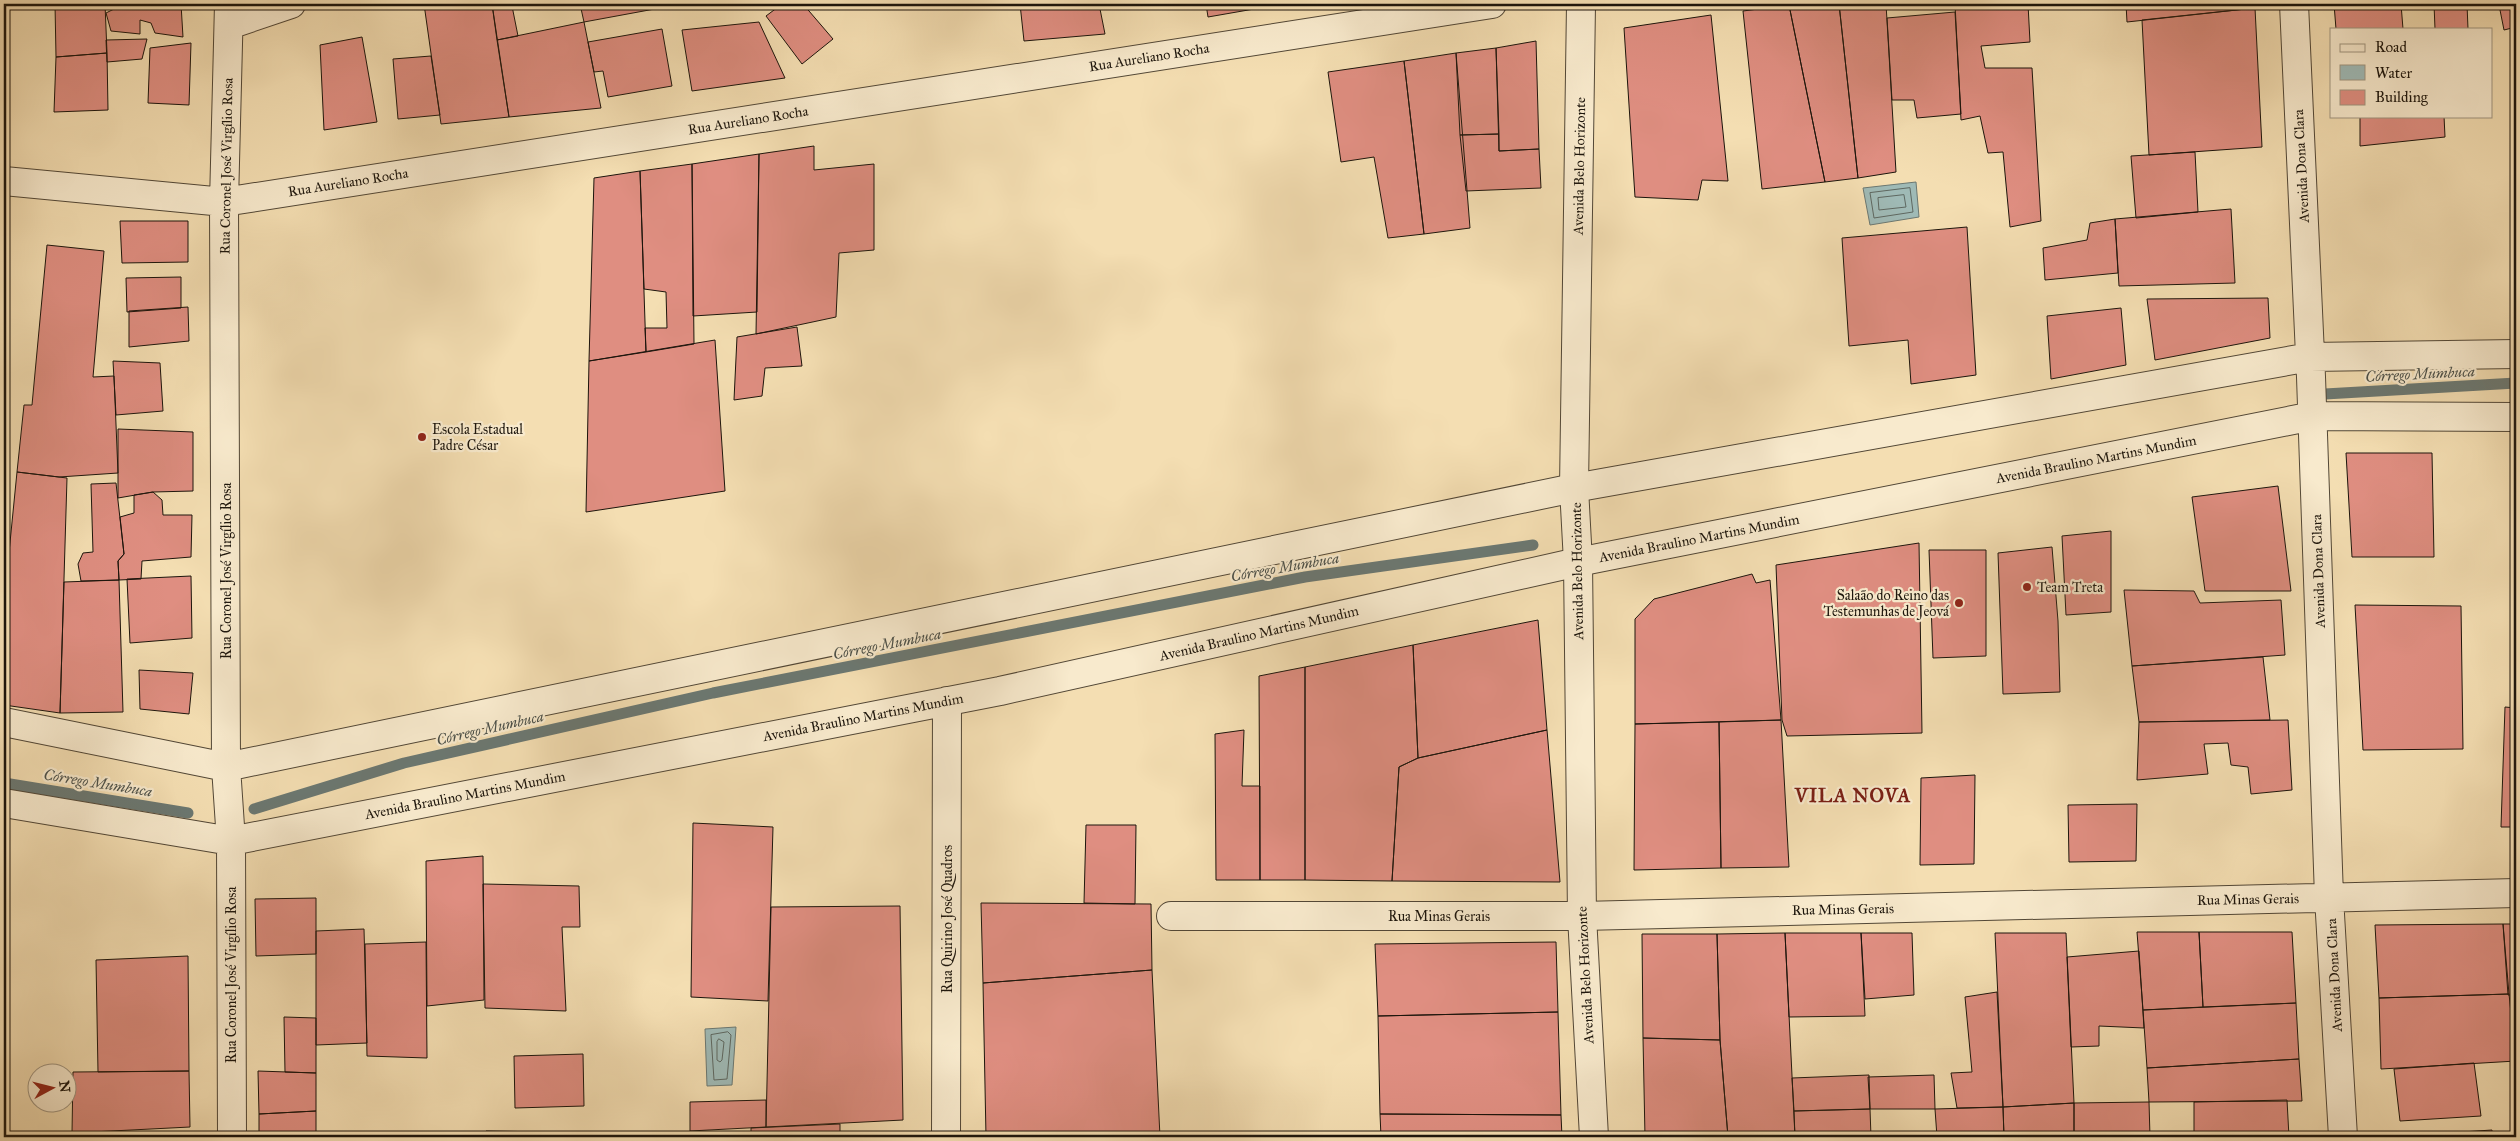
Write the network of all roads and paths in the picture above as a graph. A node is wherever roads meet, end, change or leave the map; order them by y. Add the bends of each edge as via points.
1 (291, 4) edge
2 (1492, 4) edge
3 (1581, 4) edge
4 (2294, 4) edge
5 (229, 14) edge
6 (4, 181) edge
7 (224, 202) junction
8 (2516, 354) edge
9 (2310, 358) junction
10 (2313, 416) junction
11 (2516, 416) edge
12 (1574, 488) junction
13 (1578, 562) junction
14 (947, 700) junction
15 (4, 722) edge
16 (226, 767) junction
17 (4, 803) edge
18 (231, 841) junction
19 (2516, 893) edge
20 (2329, 897) junction
21 (1171, 916) dead end
22 (1582, 916) junction
23 (232, 1137) edge
24 (946, 1137) edge
25 (1594, 1137) edge
26 (2343, 1137) edge

1 - 5 street
2 - 7 street, Rua Aureliano Rocha
3 - 12 street, Avenida Belo Horizonte
4 - 9 street, Avenida Dona Clara
5 - 7 street, Rua Coronel José Virgílio Rosa
6 - 7 street, Rua Aureliano Rocha
7 - 16 street, Rua Coronel José Virgílio Rosa
8 - 9 street
9 - 10 street, Avenida Dona Clara
9 - 12 street
10 - 11 street, Avenida Braulino Martins Mundim
10 - 13 street, Avenida Braulino Martins Mundim
10 - 20 street, Avenida Dona Clara
12 - 13 street, Avenida Belo Horizonte
12 - 16 street
13 - 14 street, Avenida Braulino Martins Mundim via 1000,691
13 - 22 street, Avenida Belo Horizonte
14 - 18 street, Avenida Braulino Martins Mundim
14 - 24 street, Rua Quirino José Quadros
15 - 16 street
16 - 18 street, Rua Coronel José Virgílio Rosa
17 - 18 street, Avenida Braulino Martins Mundim
18 - 23 street, Rua Coronel José Virgílio Rosa
19 - 20 street, Rua Minas Gerais
20 - 22 street, Rua Minas Gerais
20 - 26 street, Avenida Dona Clara
21 - 22 street, Rua Minas Gerais
22 - 25 street, Avenida Belo Horizonte

